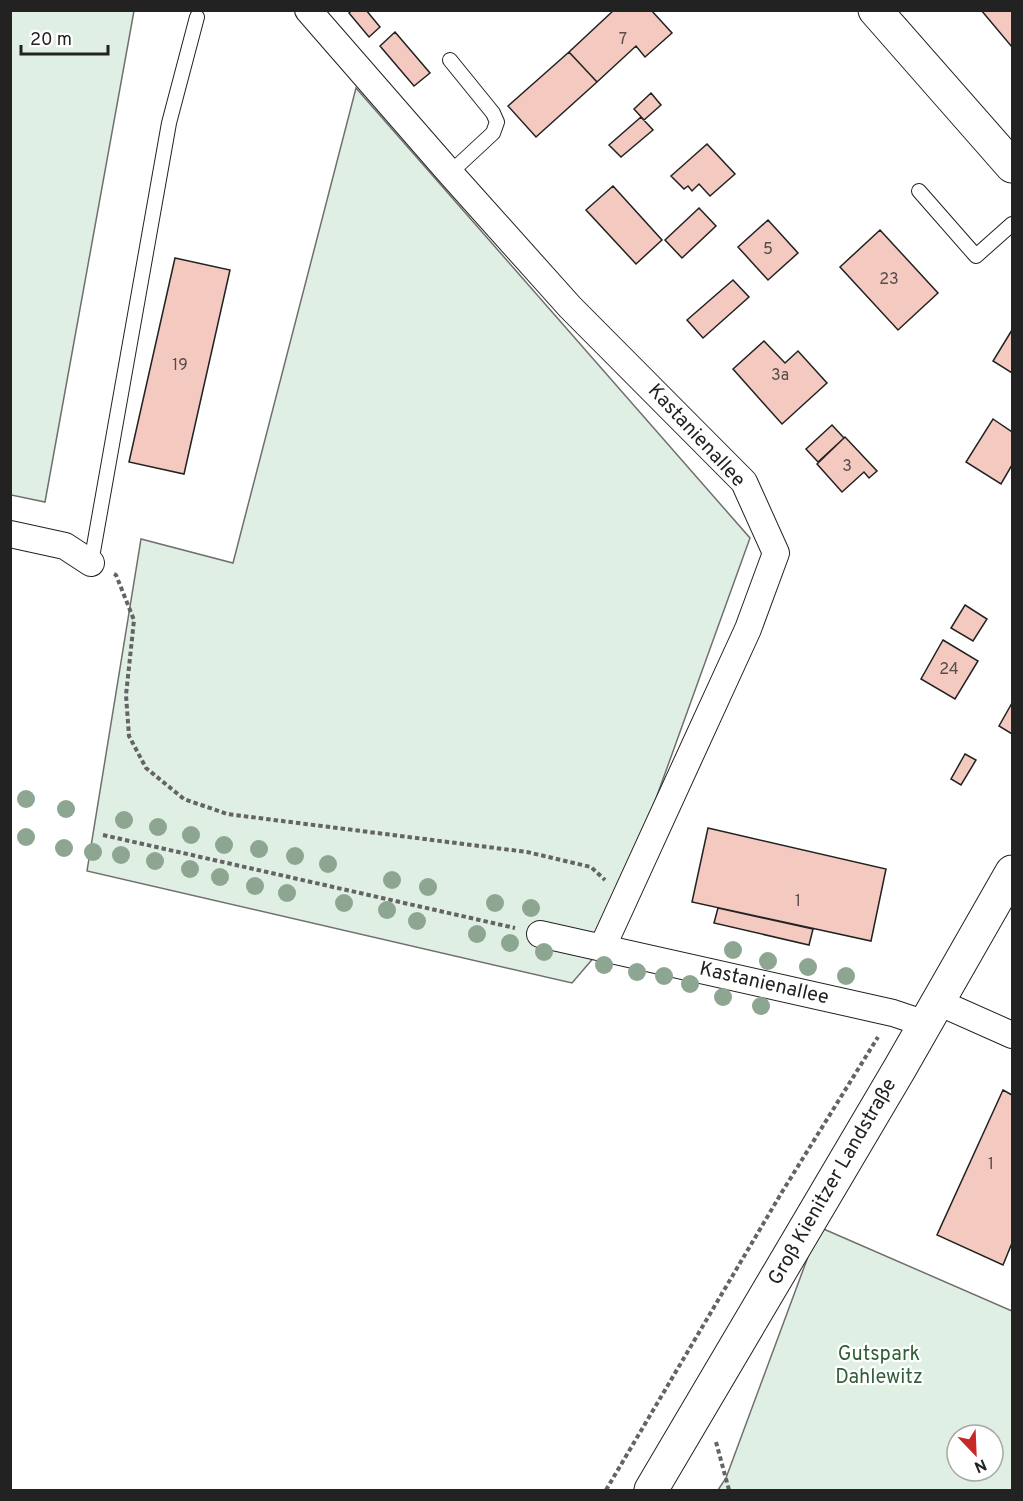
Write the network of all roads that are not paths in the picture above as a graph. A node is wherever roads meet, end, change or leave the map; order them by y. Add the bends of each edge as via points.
1 (308, 10) edge
2 (875, 10) edge
3 (197, 17) dead end
4 (450, 60) dead end
5 (1010, 158) edge
6 (450, 173) junction
7 (919, 191) dead end
8 (1012, 225) edge
9 (10, 534) edge
10 (91, 563) joint
11 (1012, 872) edge
12 (540, 934) road end
13 (602, 948) junction
14 (932, 1013) junction
15 (1012, 1035) edge
16 (651, 1491) edge

1 - 6 street, Kastanienallee
2 - 5 main road
3 - 10 lane via 169,123
4 - 6 lane via 497,122 494,133
6 - 13 street, Kastanienallee via 570,307 744,482 776,553 748,629
7 - 8 lane via 976,256
9 - 10 street via 64,546
11 - 14 main road, Groß Kienitzer Landstraße
12 - 13 street, Kastanienallee
13 - 14 street, Kastanienallee via 893,1013
14 - 15 street, Kastanienallee
14 - 16 main road, Groß Kienitzer Landstraße

